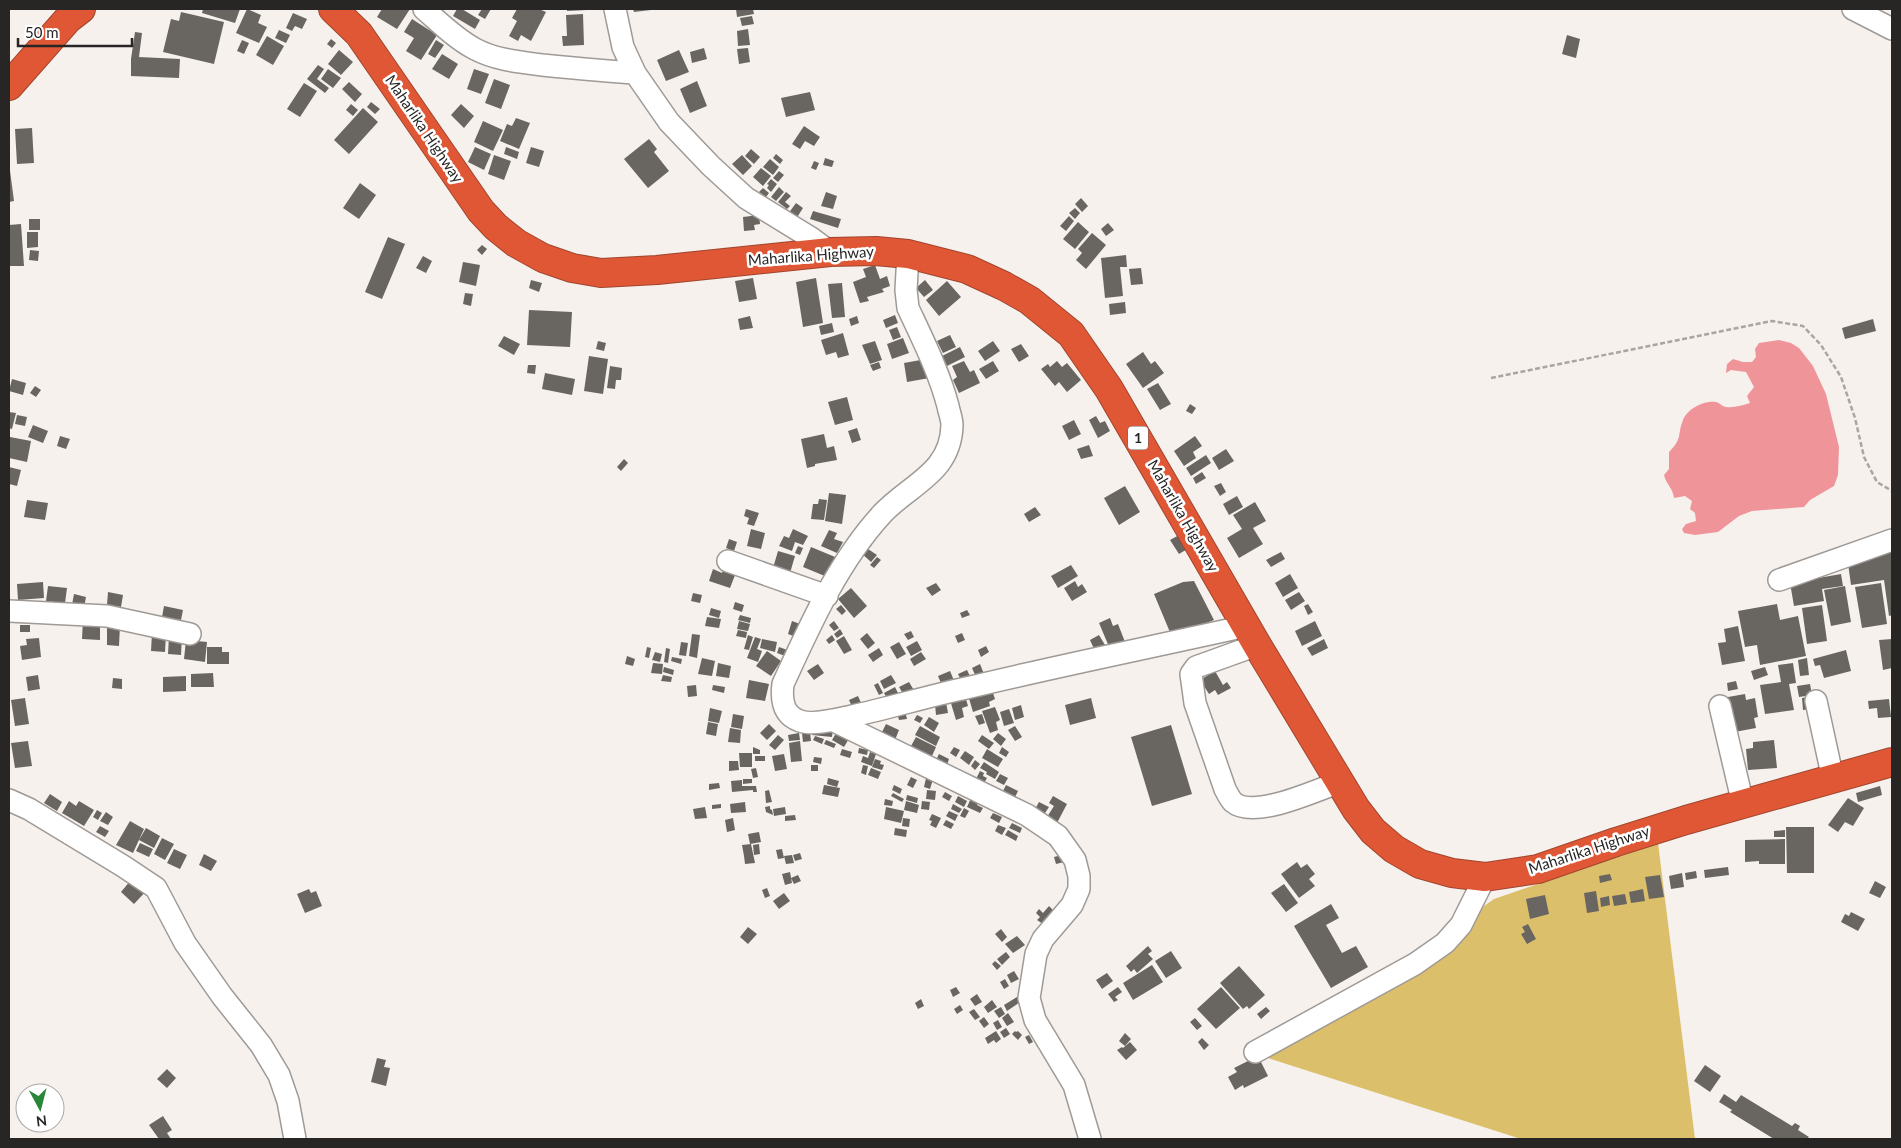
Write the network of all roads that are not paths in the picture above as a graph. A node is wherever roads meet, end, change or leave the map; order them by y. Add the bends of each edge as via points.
1 (81, 9) edge
2 (335, 9) edge
3 (424, 9) edge
4 (616, 9) edge
5 (1853, 9) edge
6 (1892, 29) edge
7 (635, 74) junction
8 (9, 86) edge
9 (830, 252) junction
10 (908, 254) junction
11 (1892, 540) edge
12 (728, 560) dead end
13 (1779, 580) dead end
14 (827, 596) junction
15 (9, 611) edge
16 (190, 634) dead end
17 (1252, 636) junction
18 (1816, 700) dead end
19 (1720, 706) dead end
20 (832, 720) junction
21 (1892, 762) edge
22 (1833, 779) junction
23 (1340, 782) junction
24 (9, 800) edge
25 (1743, 804) junction
26 (1486, 877) junction
27 (1255, 1052) dead end
28 (295, 1139) edge
29 (1090, 1139) edge

1 - 8 highway via 68,19
2 - 9 highway, Maharlika Highway / 1 via 360,34 481,211 516,243 543,258 600,273
3 - 7 street via 460,39 492,57
4 - 7 street via 623,47
5 - 6 street
7 - 9 street via 669,122 746,198
9 - 10 highway, Maharlika Highway / 1
10 - 14 street via 906,299 943,385 952,424 947,453 927,477 883,512 856,546
10 - 17 highway, Maharlika Highway / 1 via 968,269 1004,286 1029,300 1071,334 1109,389
11 - 13 street
12 - 14 street
14 - 20 street via 787,675 781,697 784,708 802,722
15 - 16 street via 106,616
17 - 20 street via 961,689
17 - 23 highway, Maharlika Highway / 1
17 - 23 street via 1196,667 1191,674 1195,703 1232,801 1254,809 1269,807
18 - 22 street
19 - 25 street
20 - 29 street via 1027,815 1058,836 1075,860 1079,889 1072,905 1043,939 1033,970 1029,998 1035,1020 1074,1086
21 - 22 highway, Maharlika Highway / 1
22 - 25 highway, Maharlika Highway / 1
23 - 26 highway, Maharlika Highway / 1 via 1373,831 1394,849 1420,864 1452,873
24 - 28 street via 29,809 156,888 185,942 261,1045 279,1075
25 - 26 highway, Maharlika Highway / 1 via 1538,869
26 - 27 street via 1461,925 1445,944 1415,964

